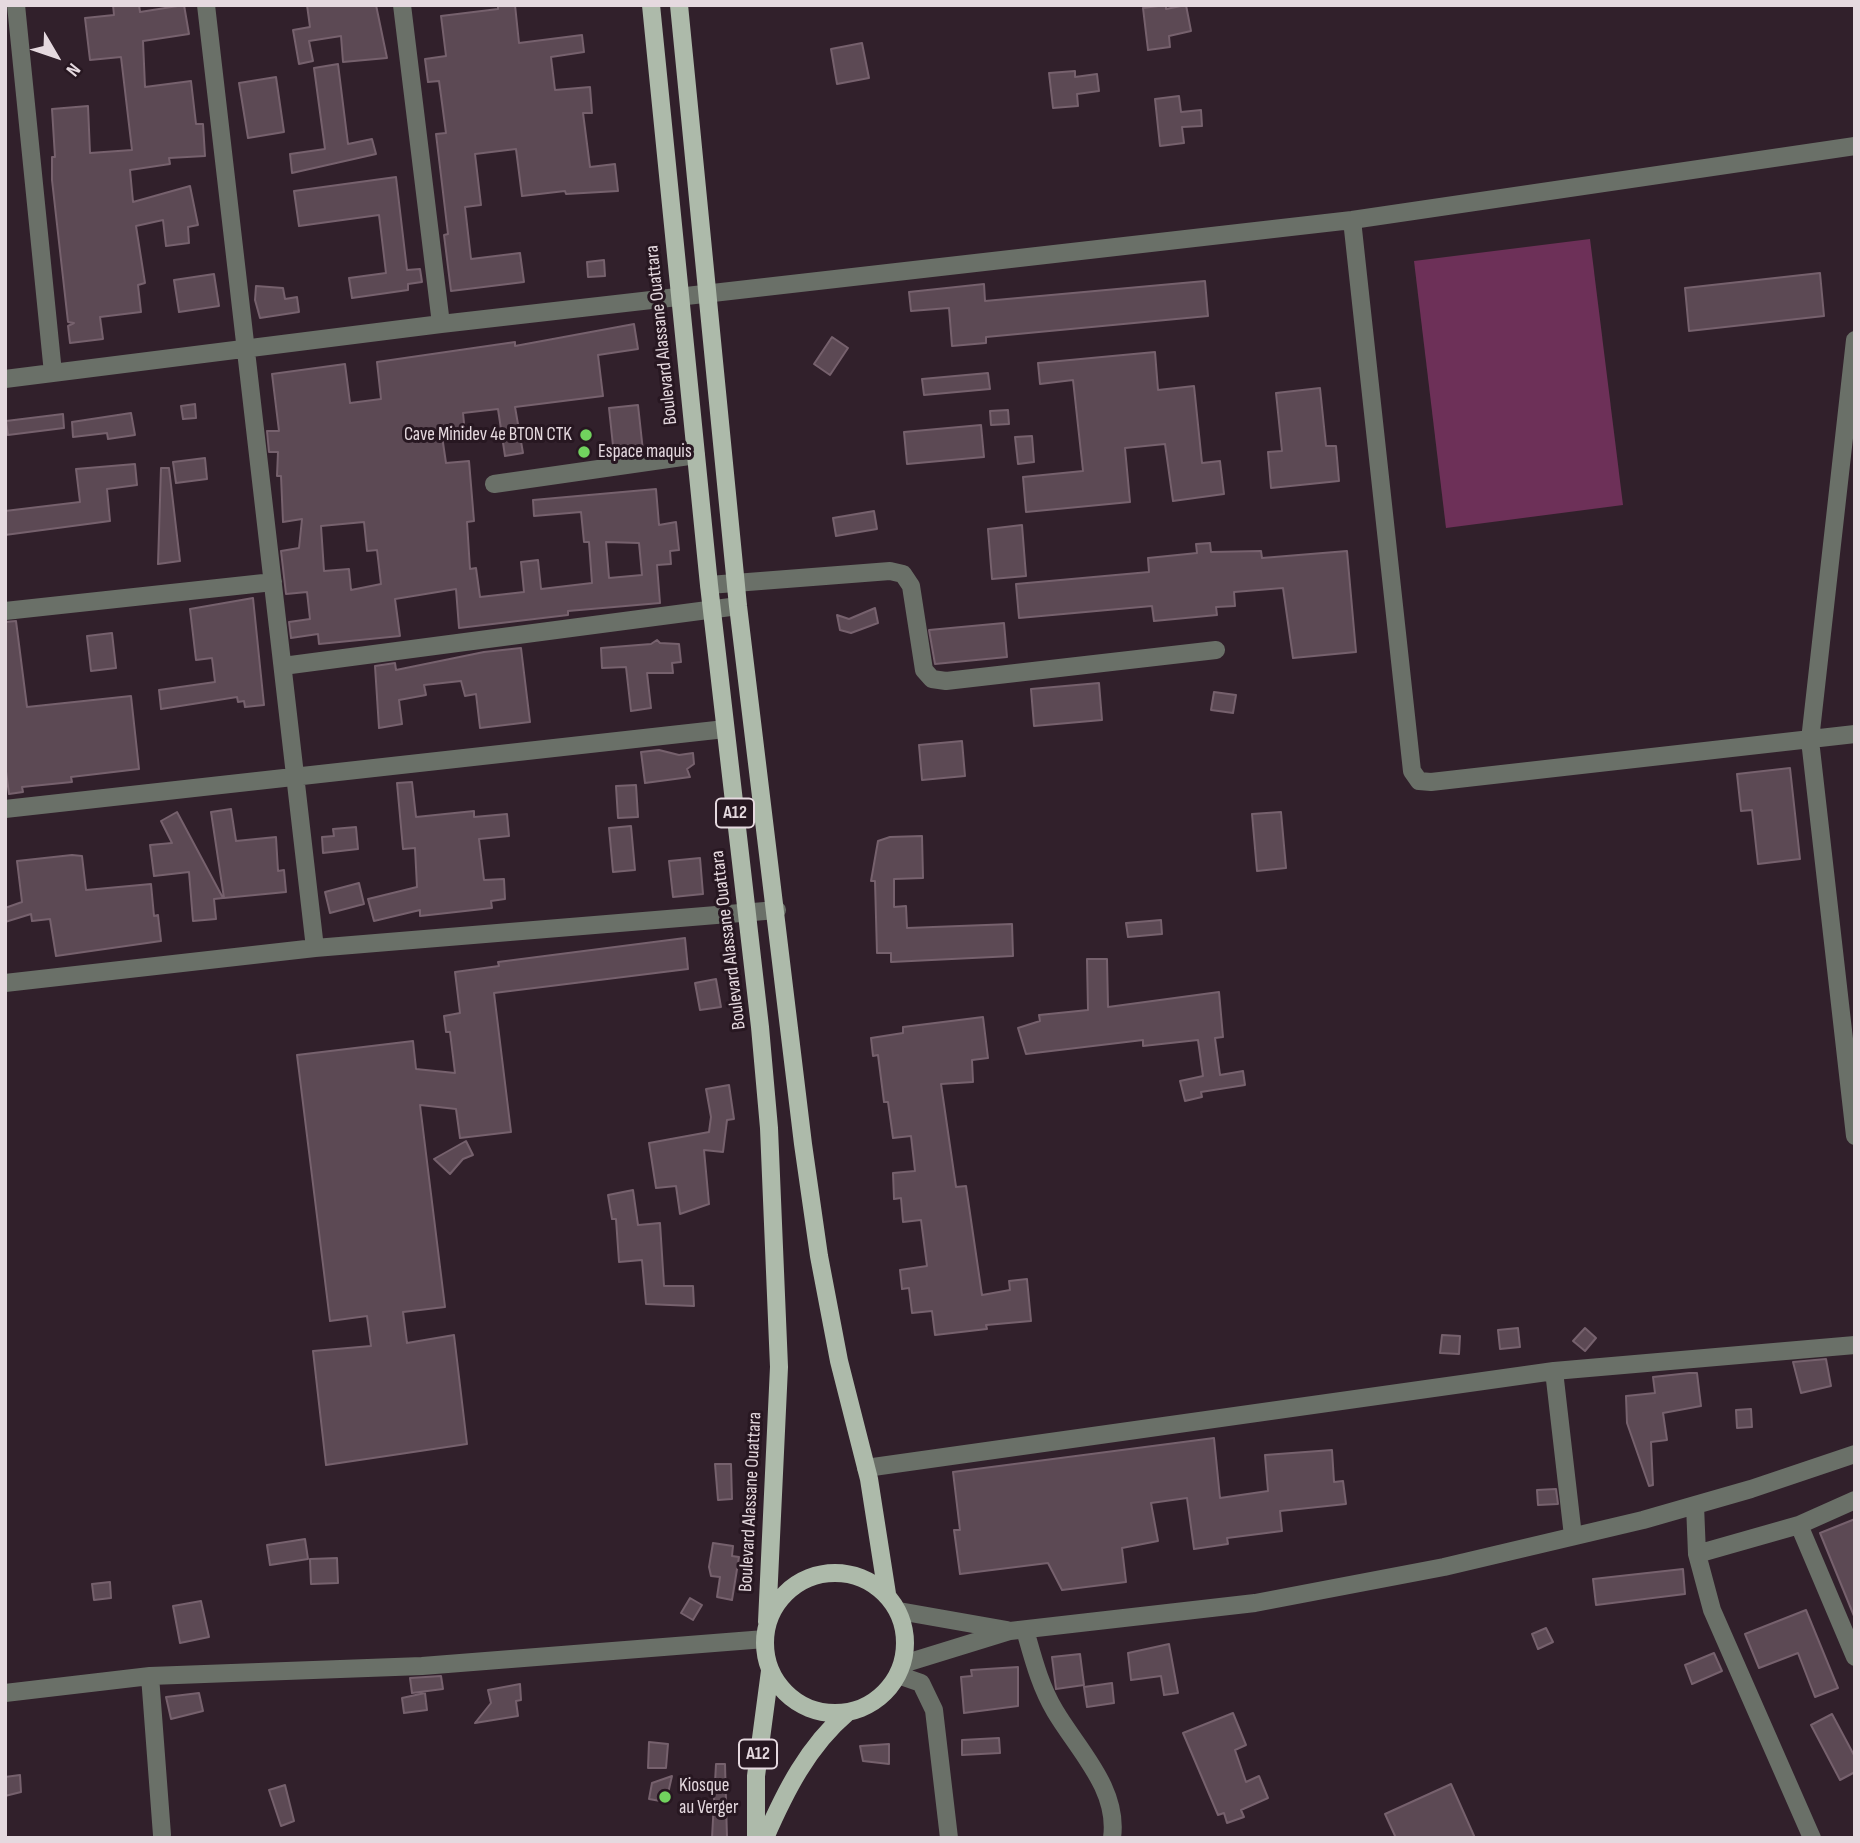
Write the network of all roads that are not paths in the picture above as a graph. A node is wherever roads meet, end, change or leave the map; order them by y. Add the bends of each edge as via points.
1 (16, 5) edge
2 (206, 5) edge
3 (402, 5) edge
4 (651, 5) edge
5 (679, 5) edge
6 (1855, 146) edge
7 (1352, 220) junction
8 (709, 293) junction
9 (679, 297) junction
10 (441, 324) junction
11 (1855, 340) edge
12 (245, 349) junction
13 (53, 373) junction
14 (5, 379) edge
15 (696, 455) junction
16 (494, 484) dead end
17 (273, 582) junction
18 (737, 582) junction
19 (709, 585) junction
20 (738, 606) junction
21 (712, 610) junction
22 (5, 611) edge
23 (1216, 649) dead end
24 (283, 666) junction
25 (725, 729) junction
26 (1855, 734) edge
27 (1810, 740) junction
28 (294, 776) junction
29 (5, 809) edge
30 (777, 910) junction
31 (747, 914) junction
32 (315, 948) junction
33 (5, 984) edge
34 (1855, 1136) edge
35 (1855, 1345) edge
36 (1554, 1371) junction
37 (1855, 1454) edge
38 (866, 1468) junction
39 (1855, 1500) edge
40 (1695, 1505) junction
41 (1799, 1525) junction
42 (1573, 1536) junction
43 (1696, 1554) junction
44 (887, 1594) junction
45 (899, 1611) junction
46 (766, 1630) junction
47 (1018, 1630) junction
48 (1855, 1657) edge
49 (900, 1670) junction
50 (769, 1671) junction
51 (150, 1676) junction
52 (5, 1693) edge
53 (846, 1713) junction
54 (162, 1835) dead end
55 (756, 1838) edge
56 (765, 1838) edge
57 (949, 1838) edge
58 (1112, 1838) edge
59 (1812, 1838) edge

1 - 13 street
2 - 12 street
3 - 10 street
4 - 9 main road, Boulevard Alassane Ouattara / A12
5 - 8 main road, A12
6 - 7 street
7 - 8 street
7 - 27 street via 1412,771 1419,780 1445,781
8 - 9 street
8 - 18 main road, A12
9 - 10 street
9 - 15 main road, Boulevard Alassane Ouattara / A12
10 - 12 street
11 - 27 street
12 - 13 street
12 - 17 street
13 - 14 street
15 - 16 street
15 - 19 main road, Boulevard Alassane Ouattara / A12
17 - 22 street
17 - 24 street
18 - 19 street
18 - 20 main road, A12
18 - 23 street via 890,571 903,574 911,586 924,670 932,679 946,681
19 - 21 main road, Boulevard Alassane Ouattara / A12
20 - 21 street
20 - 30 main road, A12
21 - 24 street
21 - 25 main road, Boulevard Alassane Ouattara / A12
24 - 28 street
25 - 28 street
25 - 31 main road, Boulevard Alassane Ouattara / A12
26 - 27 street
27 - 34 street
28 - 29 street
28 - 32 street
30 - 31 street
30 - 38 main road, A12 via 819,1256
31 - 32 street
31 - 46 main road, Boulevard Alassane Ouattara / A12 via 767,1103 779,1367
32 - 33 street
35 - 36 street
36 - 38 street
36 - 42 street
37 - 40 street
38 - 44 main road, A12
39 - 41 street
40 - 42 street
40 - 43 street
41 - 43 street
41 - 48 street
42 - 47 street via 1359,1585 1242,1604
43 - 59 street via 1712,1610
44 - 45 main road
44 - 46 main road via 853,1575 834,1572 805,1578 781,1596
45 - 47 street
45 - 49 main road via 906,1637
46 - 50 main road
46 - 51 street via 422,1666
47 - 49 street
47 - 58 street via 1055,1712 1103,1785 1114,1828
49 - 53 main road via 885,1693
49 - 57 street via 921,1683 934,1710
50 - 53 main road via 797,1703 821,1713
50 - 55 main road, A12 via 756,1776
51 - 52 street
51 - 54 street
53 - 56 main road, A12 via 802,1765

